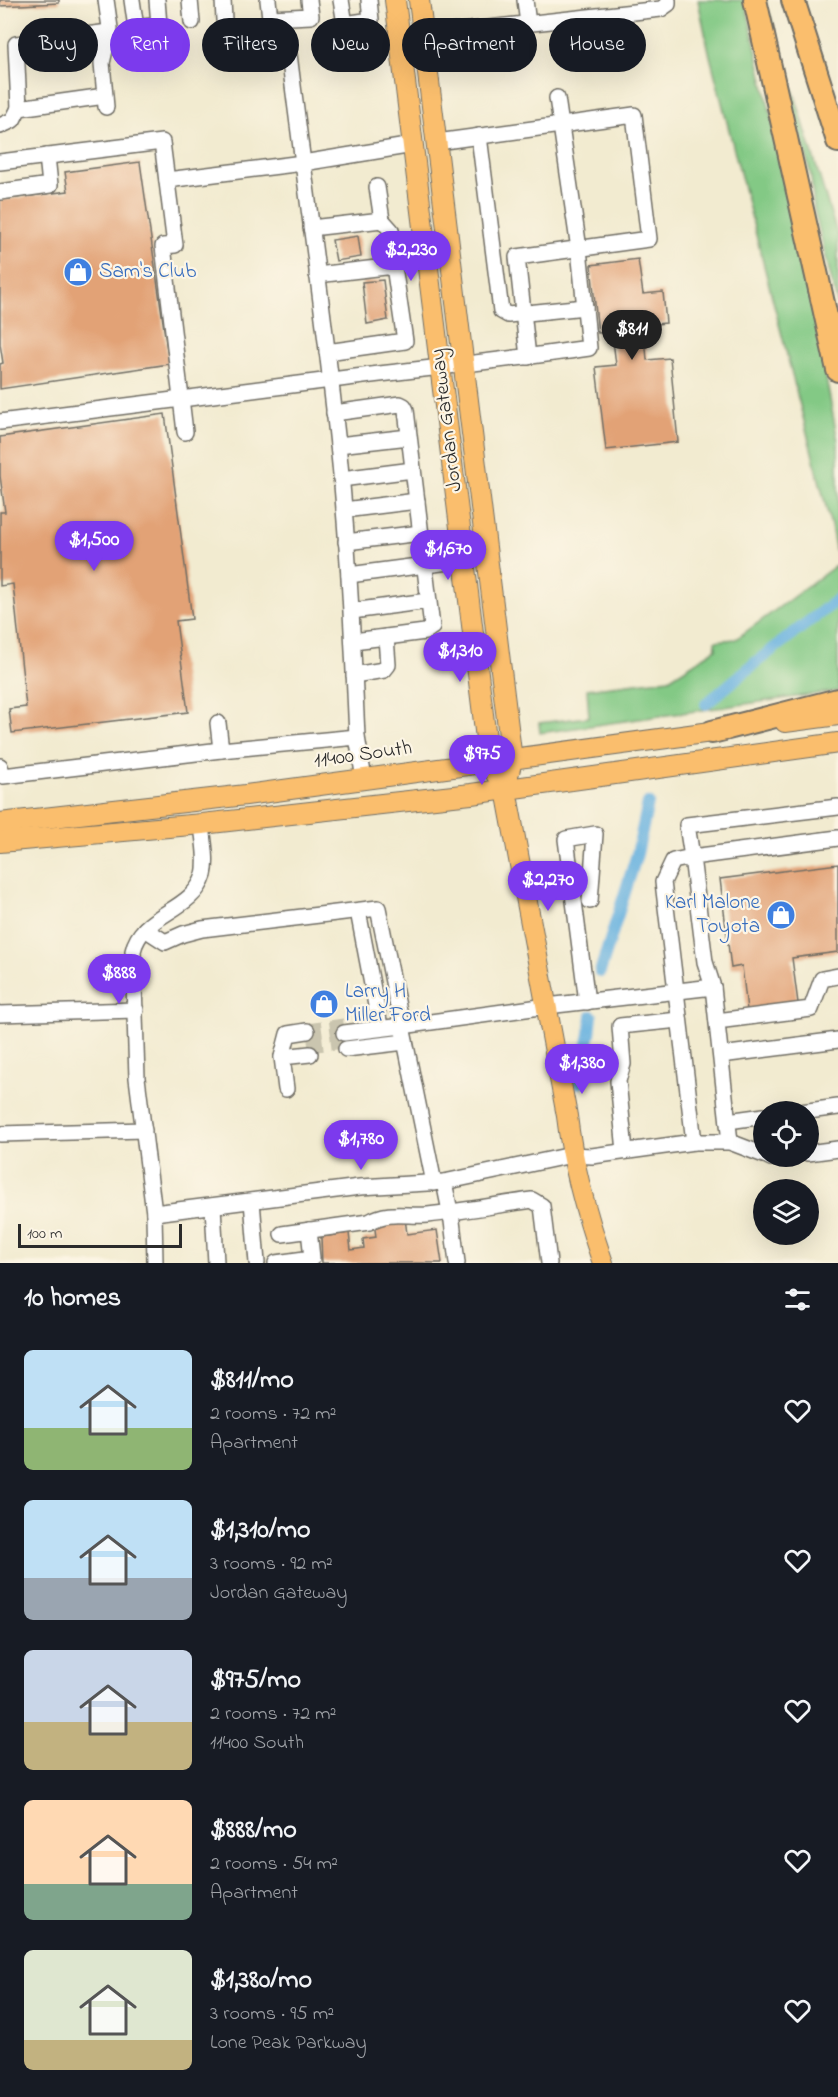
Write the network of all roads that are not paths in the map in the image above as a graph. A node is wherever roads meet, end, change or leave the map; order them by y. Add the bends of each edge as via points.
1 (106, 0) edge
2 (132, 0) edge
3 (157, 0) edge
4 (190, 0) edge
5 (224, 0) edge
6 (268, 0) edge
7 (309, 0) edge
8 (341, 0) edge
9 (369, 0) edge
10 (395, 0) edge
11 (419, 0) edge
12 (525, 0) edge
13 (668, 0) edge
14 (755, 0) edge
15 (794, 0) edge
16 (224, 18) edge
17 (422, 18) edge
18 (527, 18) edge
19 (192, 22) dead end
20 (537, 23) edge
21 (109, 32) junction
22 (291, 72) edge
23 (429, 72) edge
24 (557, 98) dead end
25 (19, 108) junction
26 (561, 125) junction
27 (0, 126) edge
28 (479, 136) junction
29 (838, 141) edge
30 (437, 142) junction
31 (413, 145) junction
32 (47, 156) junction
33 (0, 162) edge
34 (303, 163) junction
35 (167, 180) junction
36 (377, 187) dead end
37 (0, 192) edge
38 (382, 220) junction
39 (311, 228) junction
40 (579, 249) junction
41 (517, 257) junction
42 (495, 259) junction
43 (394, 266) junction
44 (317, 275) junction
45 (585, 306) junction
46 (523, 314) junction
47 (327, 352) junction
48 (528, 357) junction
49 (465, 364) junction
50 (441, 366) junction
51 (838, 370) edge
52 (331, 380) junction
53 (181, 400) junction
54 (334, 413) junction
55 (0, 422) edge
56 (185, 432) dead end
57 (409, 436) junction
58 (338, 445) junction
59 (413, 470) junction
60 (341, 478) junction
61 (417, 501) junction
62 (344, 510) junction
63 (421, 533) junction
64 (346, 542) junction
65 (464, 560) junction
66 (424, 565) junction
67 (349, 575) junction
68 (428, 601) junction
69 (352, 611) junction
70 (386, 637) junction
71 (353, 641) junction
72 (354, 675) junction
73 (838, 700) edge
74 (838, 715) edge
75 (218, 723) dead end
76 (712, 732) junction
77 (357, 736) junction
78 (838, 743) edge
79 (221, 750) junction
80 (512, 760) junction
81 (489, 763) junction
82 (0, 766) edge
83 (364, 779) junction
84 (506, 790) junction
85 (838, 807) edge
86 (0, 823) edge
87 (202, 824) junction
88 (838, 838) edge
89 (0, 842) edge
90 (692, 857) junction
91 (590, 901) dead end
92 (357, 911) junction
93 (145, 929) junction
94 (838, 976) edge
95 (713, 987) junction
96 (676, 992) junction
97 (587, 1002) junction
98 (547, 1006) junction
99 (136, 1010) junction
100 (0, 1014) edge
101 (679, 1020) junction
102 (379, 1021) junction
103 (717, 1021) junction
104 (403, 1030) junction
105 (838, 1040) edge
106 (284, 1049) junction
107 (721, 1055) junction
108 (286, 1089) dead end
109 (838, 1107) edge
110 (819, 1110) edge
111 (753, 1118) edge
112 (728, 1121) junction
113 (144, 1130) junction
114 (0, 1134) edge
115 (694, 1142) junction
116 (730, 1142) junction
117 (838, 1149) edge
118 (753, 1151) edge
119 (625, 1152) junction
120 (819, 1152) edge
121 (572, 1155) junction
122 (439, 1182) junction
123 (252, 1201) junction
124 (213, 1206) junction
125 (450, 1211) junction
126 (154, 1213) junction
127 (309, 1230) junction
128 (282, 1234) dead end
129 (313, 1261) edge
130 (155, 1263) edge
131 (216, 1263) edge
132 (257, 1263) edge
133 (276, 1263) edge
134 (457, 1263) edge
135 (549, 1263) edge
136 (603, 1263) edge

1 - 21 street
2 - 3 street via 136,28 159,25
4 - 19 street
5 - 16 street
6 - 7 street via 270,18 311,16
8 - 9 street via 345,24 371,20
10 - 31 main road, Jordan Gateway
11 - 17 main road, Jordan Gateway
12 - 18 street
13 - 20 street via 661,9
14 - 51 highway
15 - 29 highway
21 - 25 street via 102,63 106,101
21 - 25 street via 16,44
22 - 34 street
23 - 30 main road, Jordan Gateway
24 - 26 street
25 - 27 street via 13,120
26 - 28 street
26 - 40 street
26 - 40 street via 634,115 649,239
28 - 30 street
28 - 42 street
30 - 31 main road
30 - 49 main road, Jordan Gateway
31 - 34 street
31 - 50 main road, Jordan Gateway
32 - 33 street
32 - 35 street via 162,142
32 - 37 street via 50,185
34 - 35 street
34 - 39 street
35 - 53 street via 175,245 164,246
36 - 38 street
38 - 39 street
38 - 43 street via 391,230
39 - 44 street
40 - 41 street
40 - 45 street
41 - 42 street
41 - 46 street
42 - 46 street via 501,310 508,315
43 - 44 street
43 - 47 street via 405,341
44 - 47 street
45 - 46 street
45 - 48 street via 589,348
46 - 48 street
47 - 52 street
48 - 49 street
49 - 50 street
49 - 80 main road, Jordan Gateway
50 - 52 street
50 - 65 main road, Jordan Gateway
52 - 53 street
52 - 54 street
53 - 55 street
53 - 56 street
54 - 57 street via 400,404 406,411
54 - 58 street
57 - 58 street
57 - 59 street
58 - 60 street
59 - 60 street
59 - 61 street
60 - 62 street
61 - 62 street
61 - 63 street
62 - 64 street
63 - 64 street
63 - 66 street
64 - 67 street
65 - 66 street
65 - 81 main road, Jordan Gateway
66 - 67 street
66 - 68 street
67 - 69 street
68 - 69 street
68 - 70 street via 432,627 429,631
69 - 71 street
70 - 71 street
70 - 72 street via 388,665 384,670
71 - 72 street
72 - 77 street
73 - 76 highway
74 - 76 main road, 11400 South
75 - 79 street
76 - 80 main road, 11400 South
77 - 79 street
77 - 83 street
78 - 84 main road
79 - 82 street via 3,776
80 - 81 main road, 11400 South
80 - 84 main road, Jordan Gateway
81 - 83 main road, 11400 South
81 - 84 main road, Jordan Gateway
83 - 86 main road, 11400 South
84 - 87 main road
84 - 98 main road
85 - 90 street via 687,825
87 - 89 main road
87 - 93 street via 205,861 200,884 183,904
88 - 90 street
90 - 95 street via 705,962
90 - 96 street via 673,861 663,882
91 - 97 street via 595,834 566,839
92 - 93 street via 202,929 165,942
92 - 102 street
92 - 104 street via 378,908
93 - 99 street via 134,951
94 - 103 street via 822,979 811,1009
95 - 96 street
95 - 103 street
96 - 97 street
96 - 101 street
97 - 98 street
98 - 104 street
98 - 121 main road
99 - 100 street
99 - 113 street via 137,1078
101 - 115 street
101 - 119 street via 620,1026 623,1064 618,1081
102 - 104 street
102 - 104 street via 345,1037
103 - 107 street
104 - 122 street
105 - 107 street
106 - 106 street via 308,1042 288,1034
106 - 108 street
107 - 112 street
109 - 110 street
111 - 112 street
112 - 116 street
113 - 114 street
113 - 126 street
115 - 116 street
115 - 119 street
116 - 118 street
117 - 120 street
119 - 121 street
121 - 122 street
121 - 136 main road
122 - 123 street via 360,1187
122 - 125 street
123 - 124 street
123 - 132 street
124 - 126 street
124 - 131 street
125 - 127 street via 426,1215 394,1213 369,1222
125 - 134 street
125 - 135 street via 532,1200 542,1206
126 - 130 street
127 - 128 street
127 - 129 street
129 - 133 street

